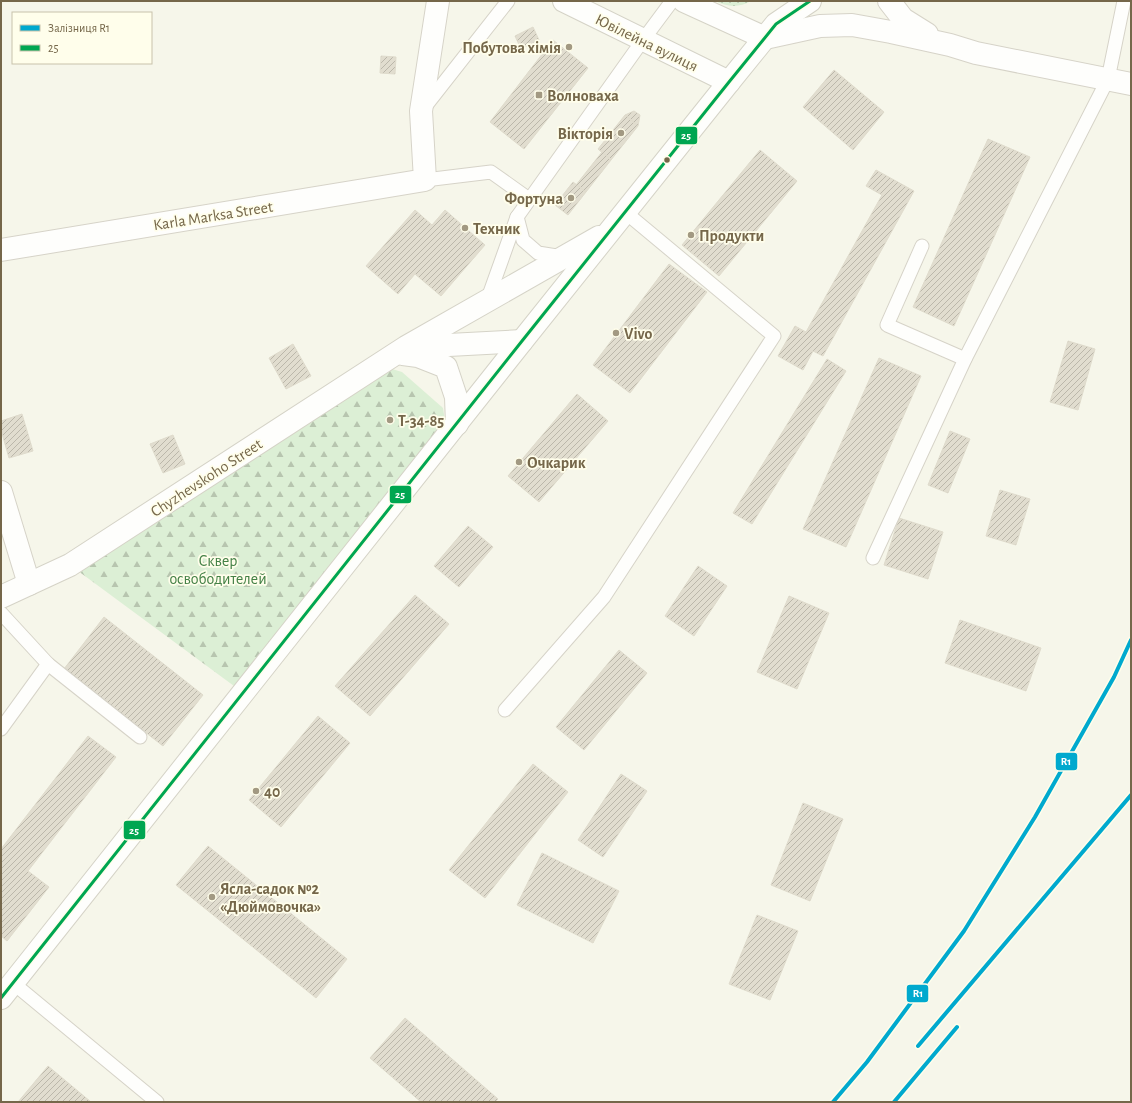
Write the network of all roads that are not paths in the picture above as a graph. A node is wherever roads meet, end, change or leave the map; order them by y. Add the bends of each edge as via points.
1 (438, 1) edge
2 (508, 1) edge
3 (564, 1) edge
4 (672, 1) edge
5 (684, 1) edge
6 (784, 1) edge
7 (810, 1) edge
8 (888, 1) edge
9 (1124, 1) edge
10 (771, 31) junction
11 (643, 40) junction
12 (950, 45) junction
13 (1108, 79) junction
14 (729, 82) junction
15 (1131, 84) edge
16 (421, 112) junction
17 (425, 180) junction
18 (529, 199) junction
19 (625, 212) junction
20 (517, 217) junction
21 (609, 232) junction
22 (922, 246) dead end
23 (1, 250) edge
24 (565, 257) junction
25 (486, 301) junction
26 (522, 341) junction
27 (401, 350) junction
28 (965, 359) junction
29 (457, 424) junction
30 (1, 492) edge
31 (873, 558) dead end
32 (29, 584) junction
33 (1, 597) edge
34 (1, 613) edge
35 (48, 664) junction
36 (505, 710) dead end
37 (1, 729) edge
38 (140, 737) dead end
39 (7, 990) edge
40 (157, 1102) edge

1 - 16 street
2 - 16 lane
3 - 11 street, Ювілейна вулиця
4 - 11 lane
5 - 10 street
6 - 10 street
7 - 10 street
8 - 12 street via 903,19
9 - 13 lane
10 - 12 street via 852,25
10 - 14 street
11 - 14 street, Ювілейна вулиця
11 - 18 lane
12 - 13 street via 976,53
13 - 15 street
13 - 28 lane
14 - 19 street
16 - 17 street
17 - 18 lane via 491,172
17 - 23 street, Karla Marksa Street
18 - 20 lane
19 - 21 street
19 - 36 lane via 774,336 604,597
20 - 24 lane via 523,240 528,245 538,253
20 - 25 lane
21 - 24 street, Chyzhevskoho Street
21 - 26 street
22 - 28 lane via 887,325
24 - 25 street, Chyzhevskoho Street
25 - 27 street, Chyzhevskoho Street
26 - 27 street
26 - 29 street
27 - 29 street via 446,367 456,397
27 - 32 street, Chyzhevskoho Street via 70,565
28 - 31 lane
29 - 39 street
30 - 32 street
32 - 33 street, Chyzhevskoho Street
34 - 35 lane
35 - 37 lane
35 - 38 lane
39 - 40 lane

